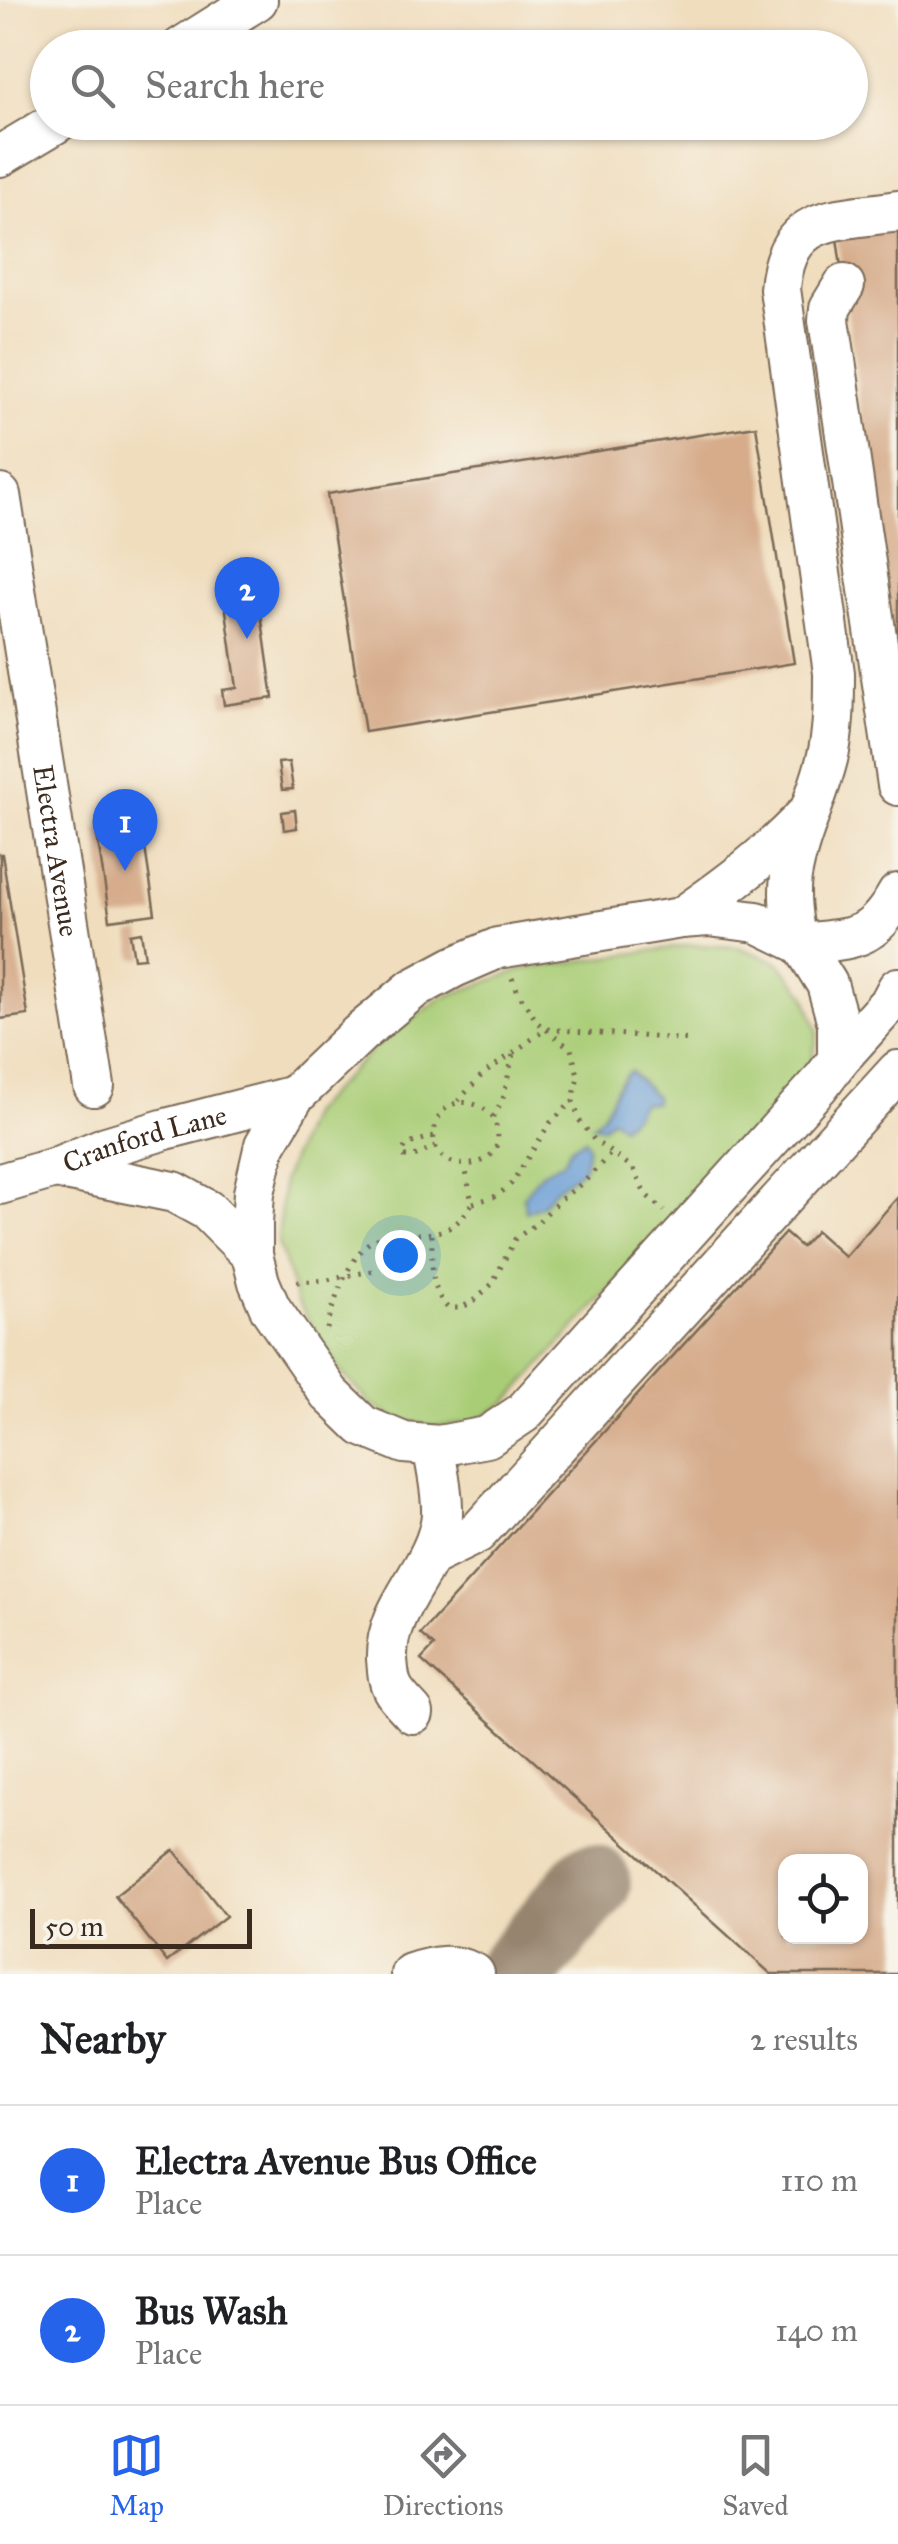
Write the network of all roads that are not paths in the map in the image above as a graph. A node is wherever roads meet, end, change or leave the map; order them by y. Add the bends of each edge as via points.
1 (257, 0) edge
2 (210, 30) edge
3 (30, 138) edge
4 (0, 156) edge
5 (898, 212) edge
6 (844, 285) dead end
7 (0, 494) edge
8 (12, 646) edge
9 (898, 785) edge
10 (807, 814) junction
11 (898, 894) edge
12 (681, 918) junction
13 (798, 942) junction
14 (898, 988) edge
15 (898, 1071) edge
16 (828, 1072) junction
17 (94, 1086) dead end
18 (294, 1096) junction
19 (871, 1102) junction
20 (788, 1119) junction
21 (827, 1150) junction
22 (55, 1168) junction
23 (0, 1184) edge
24 (252, 1255) junction
25 (433, 1446) junction
26 (430, 1556) junction
27 (413, 1713) dead end
28 (411, 1974) edge
29 (474, 1974) edge

1 - 2 lane
3 - 4 lane
5 - 10 lane via 816,225 786,253 781,271 834,673 828,753
6 - 9 lane via 829,320
7 - 8 lane, Electra Avenue
8 - 17 lane, Electra Avenue
10 - 12 lane via 749,870
10 - 13 lane via 791,877
11 - 13 lane via 864,936
12 - 13 lane via 757,922
12 - 18 lane via 498,948 454,966 413,989
13 - 16 lane via 827,984 838,1023
14 - 16 lane
15 - 19 lane
16 - 19 lane
16 - 20 lane
18 - 22 lane, Cranford Lane via 106,1146
18 - 24 lane via 264,1145
19 - 21 lane
20 - 21 lane
20 - 25 lane via 522,1413 487,1437
21 - 26 lane via 477,1532
22 - 23 lane, Cranford Lane
22 - 24 lane via 174,1192 207,1210
24 - 25 lane via 270,1308 329,1394 363,1426 404,1444
25 - 26 lane via 442,1516
26 - 27 lane via 393,1618 387,1646 393,1690
28 - 29 lane via 441,1966

